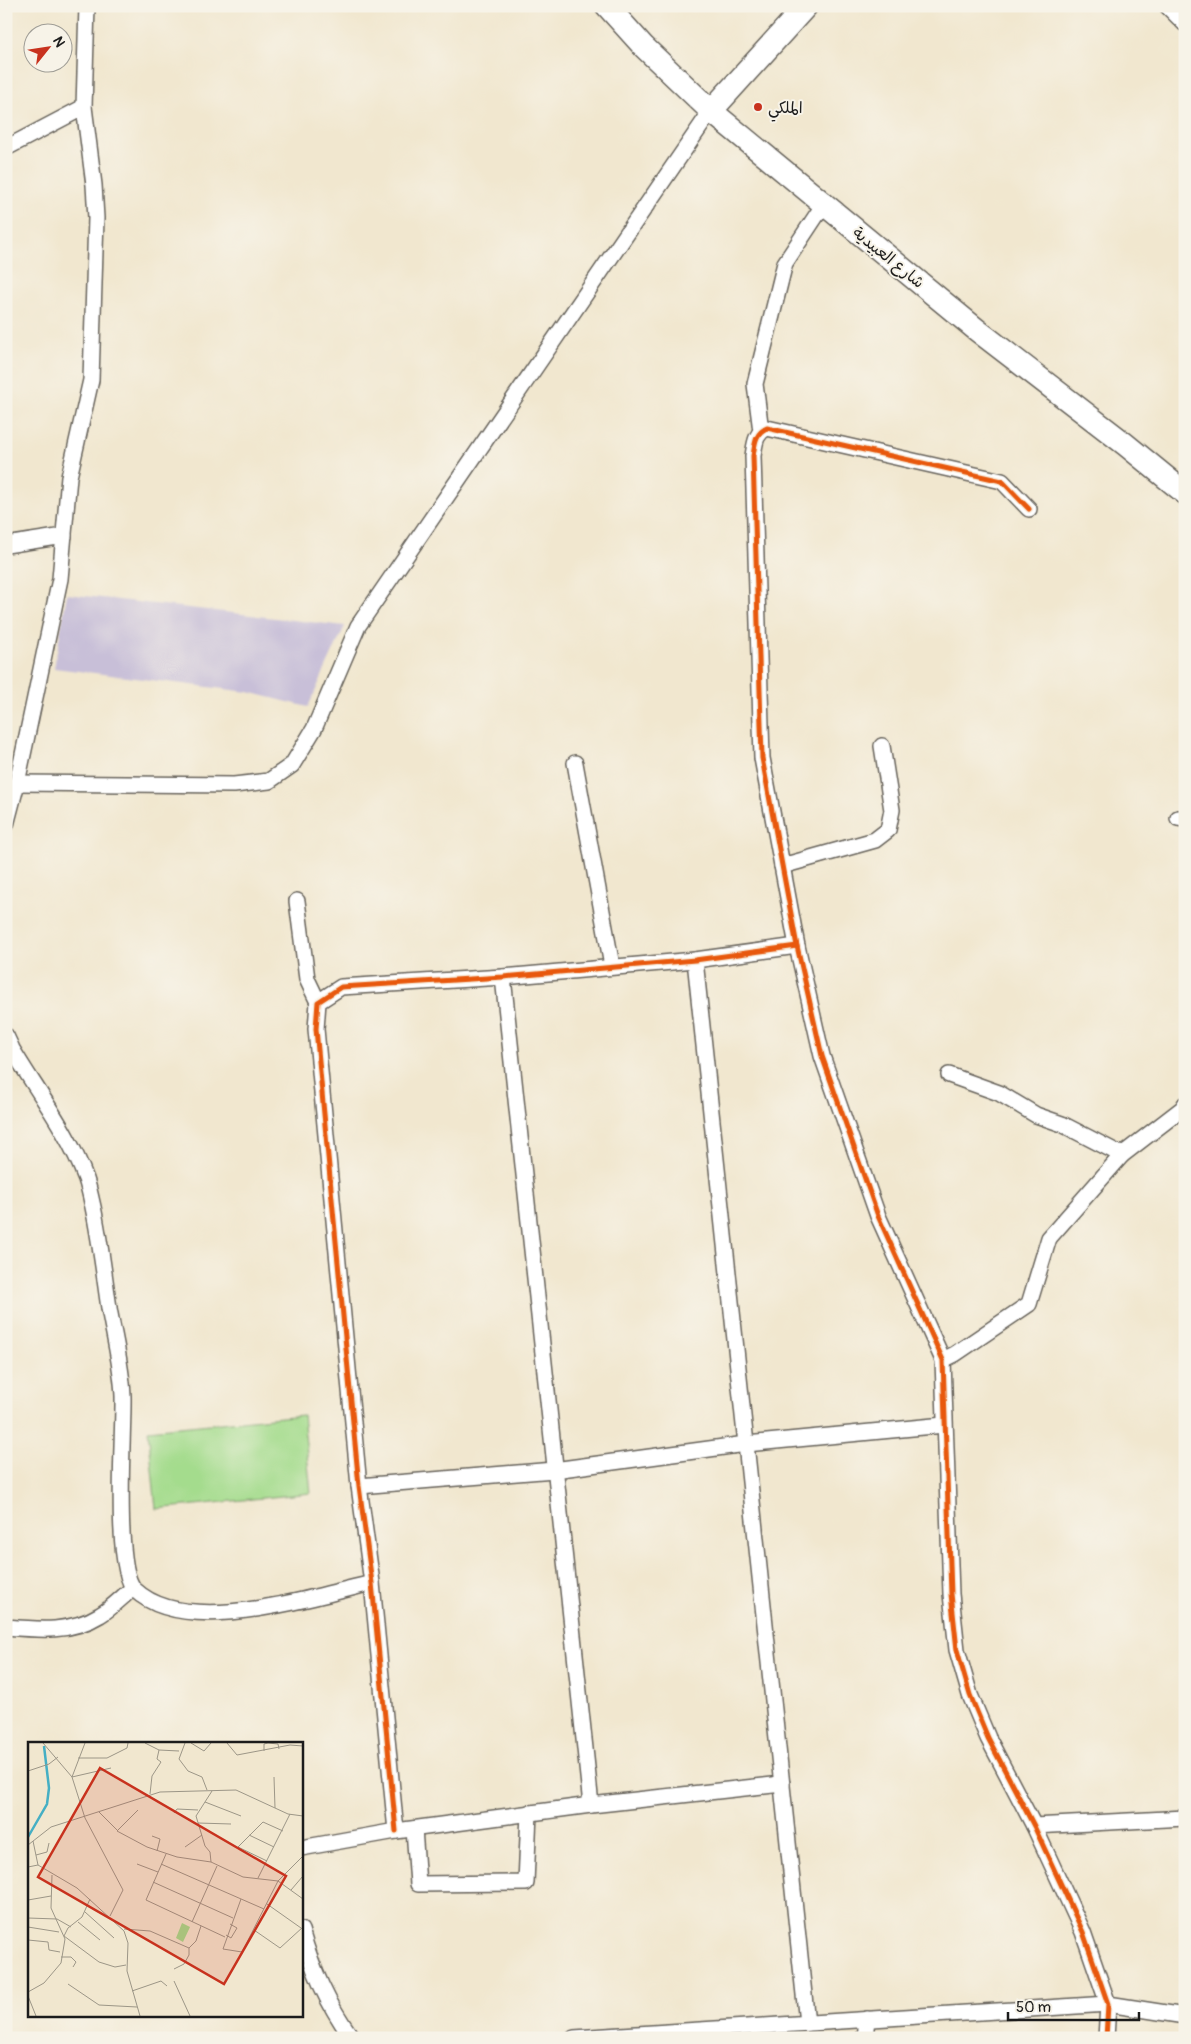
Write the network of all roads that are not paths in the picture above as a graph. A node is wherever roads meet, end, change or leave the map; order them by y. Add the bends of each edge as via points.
1 (87, 6) edge
2 (607, 6) edge
3 (806, 6) edge
4 (1167, 6) edge
5 (1185, 24) edge
6 (84, 107) junction
7 (711, 111) junction
8 (6, 148) edge
9 (824, 204) junction
10 (761, 431) junction
11 (1185, 493) edge
12 (1029, 509) dead end
13 (64, 536) junction
14 (6, 545) edge
15 (882, 746) dead end
16 (575, 763) dead end
17 (18, 783) junction
18 (6, 825) edge
19 (782, 866) junction
20 (297, 901) dead end
21 (797, 946) junction
22 (695, 960) junction
23 (612, 966) junction
24 (503, 977) junction
25 (318, 1002) junction
26 (6, 1036) edge
27 (949, 1075) dead end
28 (1185, 1104) edge
29 (1122, 1155) junction
30 (942, 1360) junction
31 (944, 1426) junction
32 (746, 1444) junction
33 (554, 1470) junction
34 (359, 1486) junction
35 (372, 1583) junction
36 (133, 1588) junction
37 (6, 1627) edge
38 (782, 1784) junction
39 (592, 1805) junction
40 (529, 1813) junction
41 (1185, 1818) edge
42 (1034, 1826) junction
43 (414, 1829) junction
44 (396, 1831) junction
45 (302, 1848) edge
46 (302, 1934) edge
47 (1108, 2004) junction
48 (1185, 2016) edge
49 (867, 2019) junction
50 (808, 2023) junction
51 (593, 2037) edge
52 (352, 2038) edge
53 (574, 2038) edge
54 (866, 2038) edge
55 (1106, 2038) edge

1 - 6 street
2 - 7 main road, شارع العبيدية via 644,47
3 - 7 main road
4 - 5 street
6 - 8 street
6 - 13 street via 96,218 91,380 70,477
7 - 9 main road, شارع العبيدية
7 - 17 street via 358,626 314,729 292,765 268,781 234,785
9 - 10 street via 785,264 755,384
9 - 11 main road, شارع العبيدية via 977,330
10 - 12 street via 767,428 777,430 1002,481
10 - 19 street via 755,440 753,456 762,758
13 - 14 street
13 - 17 street via 60,579
15 - 19 street via 892,810 888,830 875,840
16 - 23 street
17 - 18 street
19 - 21 street
20 - 25 street via 307,980
21 - 22 street
21 - 30 street via 822,1056 878,1216
22 - 23 street
22 - 32 street
23 - 24 street
24 - 25 street via 341,988
24 - 33 street
25 - 34 street via 316,1029
26 - 36 street via 71,1145 87,1181 123,1395 121,1504 125,1565
27 - 29 street via 999,1093 1036,1116 1062,1124
28 - 29 street
29 - 30 street via 1049,1238 1029,1304
30 - 31 street
31 - 32 street
31 - 42 street via 951,1594 957,1650 970,1695 988,1738
32 - 33 street
32 - 38 street
33 - 34 street
33 - 39 street
34 - 35 street
35 - 36 street via 228,1613 192,1612 164,1606
35 - 44 street
36 - 37 street via 100,1615 73,1627 47,1631
38 - 39 street
38 - 50 street
39 - 40 street
40 - 43 street
40 - 43 street via 526,1883 418,1884
41 - 42 street
42 - 47 street via 1083,1932
43 - 44 street
44 - 45 street
46 - 52 street via 309,1958 334,2012
47 - 48 street
47 - 49 street
47 - 55 street
49 - 50 street
49 - 54 street
50 - 51 street
51 - 53 street

